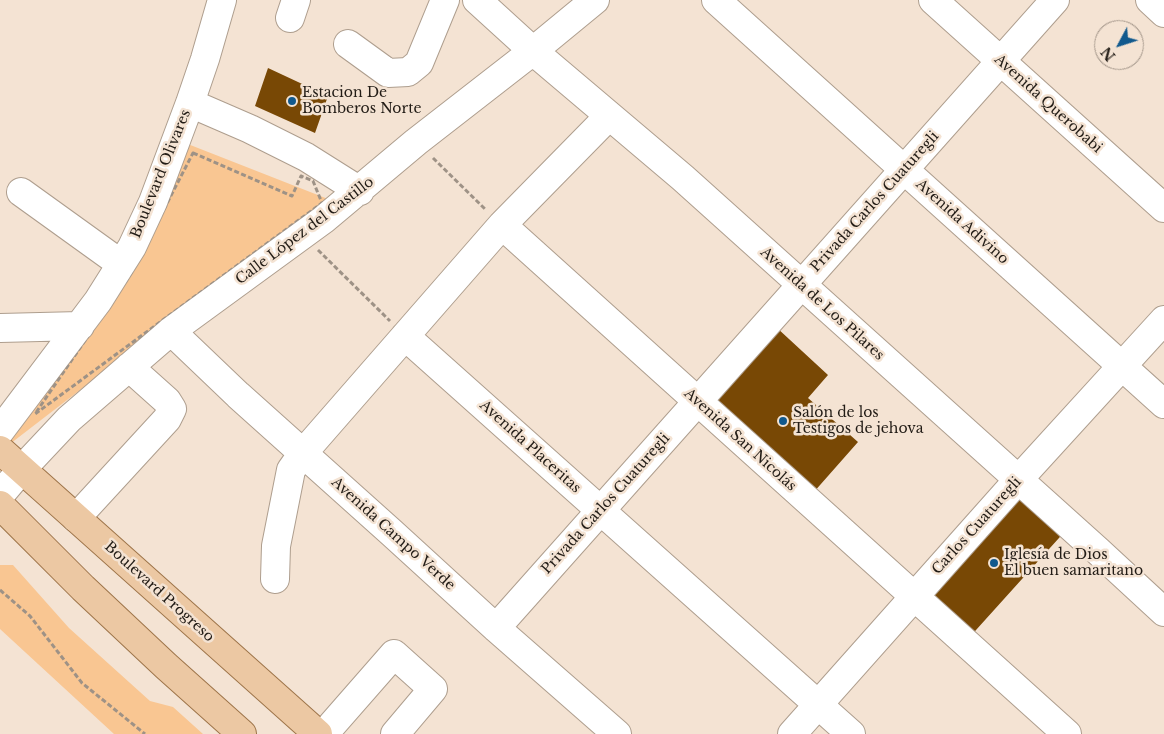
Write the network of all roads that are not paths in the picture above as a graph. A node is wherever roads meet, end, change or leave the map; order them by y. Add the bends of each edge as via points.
1 (222, 0) edge
2 (445, 0) edge
3 (477, 0) edge
4 (595, 0) edge
5 (716, 0) edge
6 (933, 0) edge
7 (1055, 0) edge
8 (1150, 0) edge
9 (1164, 13) edge
10 (348, 44) dead end
11 (534, 51) junction
12 (1001, 61) junction
13 (190, 103) junction
14 (609, 116) junction
15 (904, 169) junction
16 (360, 190) junction
17 (20, 192) dead end
18 (1164, 208) edge
19 (502, 225) junction
20 (121, 264) junction
21 (802, 285) junction
22 (1164, 320) edge
23 (80, 326) junction
24 (0, 328) edge
25 (171, 331) junction
26 (405, 336) junction
27 (1122, 366) junction
28 (129, 367) junction
29 (697, 402) junction
30 (1164, 404) edge
31 (0, 431) edge
32 (0, 450) edge
33 (303, 453) junction
34 (22, 469) junction
35 (1018, 480) junction
36 (0, 495) edge
37 (0, 505) edge
38 (600, 510) junction
39 (76, 518) junction
40 (275, 579) dead end
41 (914, 597) junction
42 (1164, 612) edge
43 (496, 628) junction
44 (818, 704) junction
45 (242, 734) edge
46 (318, 734) edge
47 (324, 734) edge
48 (395, 734) edge
49 (617, 734) edge
50 (792, 734) edge
51 (851, 734) edge
52 (1067, 734) edge

1 - 13 street, Boulevard Olivares
2 - 10 street via 419,63 408,72 388,72
3 - 11 street, Avenida de Los Pilares
4 - 11 street, Calle López del Castillo
5 - 15 street, Avenida Adivino
6 - 12 street, Avenida Querobabi
7 - 12 street, Privada Carlos Cuaturegli
8 - 9 street
11 - 14 street, Avenida de Los Pilares
11 - 16 street, Calle López del Castillo via 416,142
12 - 15 street, Privada Carlos Cuaturegli
12 - 18 street, Avenida Querobabi
13 - 16 street via 298,153
13 - 20 street, Boulevard Olivares via 153,202
14 - 19 street
14 - 21 street, Avenida de Los Pilares
15 - 21 street, Privada Carlos Cuaturegli
15 - 27 street, Avenida Adivino
16 - 25 street, Calle López del Castillo
17 - 20 street
19 - 26 street
19 - 29 street, Avenida San Nicolás
20 - 23 street, Boulevard Olivares
21 - 29 street, Privada Carlos Cuaturegli
21 - 35 street, Avenida de Los Pilares
22 - 27 street, Carlos Cuaturegli
23 - 24 street
23 - 31 street, Boulevard Olivares
25 - 28 street, Calle López del Castillo
25 - 33 street, Avenida Campo Verde
26 - 33 street
26 - 38 street, Avenida Placeritas
27 - 30 street, Avenida Adivino
27 - 35 street, Carlos Cuaturegli
28 - 34 street, Calle López del Castillo via 69,419
28 - 39 street via 172,409 167,419
29 - 38 street, Privada Carlos Cuaturegli
29 - 41 street, Avenida San Nicolás
32 - 34 main road, Boulevard Progreso
33 - 40 street via 291,470 276,546
33 - 43 street, Avenida Campo Verde
34 - 36 street
34 - 39 main road, Boulevard Progreso
35 - 41 street, Carlos Cuaturegli
35 - 42 street, Avenida de Los Pilares
37 - 45 main road via 83,588
38 - 43 street, Privada Carlos Cuaturegli
38 - 44 street, Avenida Placeritas
39 - 46 main road, Boulevard Progreso
41 - 44 street, Carlos Cuaturegli
41 - 52 street, Avenida San Nicolás
43 - 49 street, Avenida Campo Verde
44 - 50 street, Carlos Cuaturegli
44 - 51 street, Avenida Placeritas
47 - 48 street via 394,654 433,689

